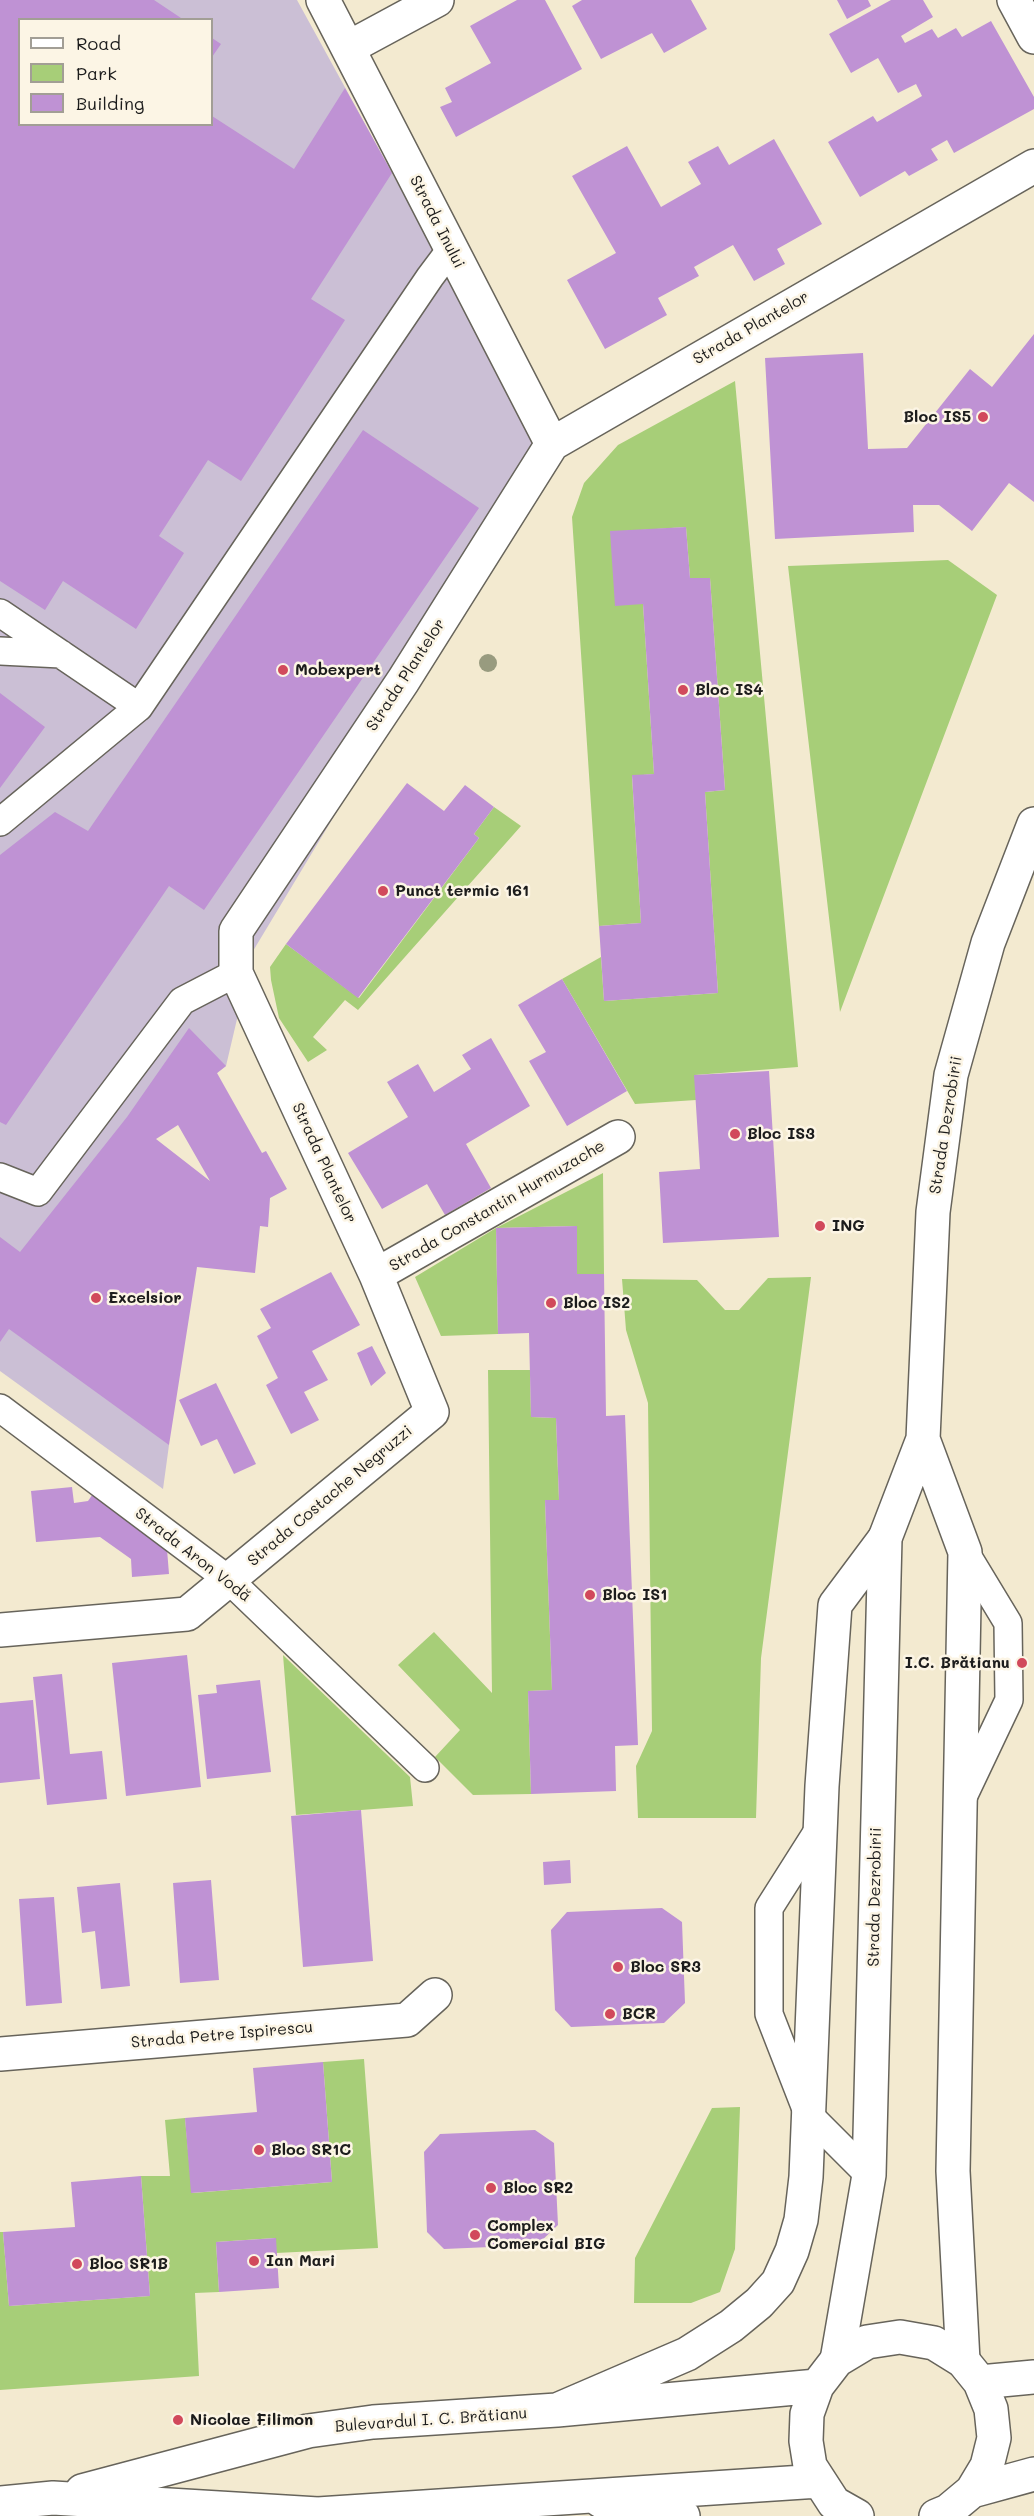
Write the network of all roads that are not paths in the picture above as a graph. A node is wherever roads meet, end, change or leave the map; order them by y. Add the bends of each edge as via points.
1 (323, 0) edge
2 (437, 0) edge
3 (1014, 0) edge
4 (1034, 37) edge
5 (348, 48) junction
6 (1034, 166) edge
7 (451, 249) junction
8 (552, 444) junction
9 (0, 613) edge
10 (0, 651) edge
11 (61, 654) junction
12 (139, 708) junction
13 (0, 822) edge
14 (1034, 824) edge
15 (236, 973) junction
16 (618, 1137) dead end
17 (0, 1177) edge
18 (376, 1275) junction
19 (0, 1408) edge
20 (432, 1412) joint
21 (924, 1439) junction
22 (885, 1538) junction
23 (965, 1551) junction
24 (229, 1580) junction
25 (0, 1630) edge
26 (425, 1767) dead end
27 (962, 1800) junction
28 (821, 1826) junction
29 (435, 1995) dead end
30 (0, 2054) edge
31 (808, 2114) junction
32 (869, 2175) junction
33 (837, 2360) junction
34 (971, 2372) junction
35 (1034, 2378) edge
36 (817, 2386) junction
37 (557, 2410) junction
38 (1034, 2474) edge
39 (570, 2496) junction
40 (53, 2498) junction
41 (0, 2503) edge
42 (836, 2504) edge
43 (951, 2509) edge
44 (683, 2516) edge

1 - 5 main road, Strada Inului
2 - 5 main road
3 - 4 main road
5 - 7 main road, Strada Inului
6 - 8 main road, Strada Plantelor
7 - 8 main road, Strada Inului
7 - 12 lane
8 - 15 main road, Strada Plantelor via 403,681 236,931
9 - 11 lane
10 - 11 lane
11 - 12 lane
12 - 13 lane
14 - 21 main road, Strada Dezrobirii via 988,943 951,1075 933,1212
15 - 17 lane via 182,1001 38,1192
15 - 18 main road, Strada Plantelor
16 - 18 main road, Strada Constantin Hurmuzache
18 - 20 main road, Strada Plantelor
19 - 24 lane, Strada Aron Vodă
20 - 24 main road, Strada Costache Negruzzi
21 - 22 main road, Strada Dezrobirii
21 - 23 main road, Strada Dezrobirii
22 - 28 main road via 835,1605
22 - 32 main road, Strada Dezrobirii
23 - 27 main road, Strada Dezrobirii
23 - 27 lane via 1008,1623 1009,1700
24 - 25 main road, Strada Costache Negruzzi via 187,1614
24 - 26 lane, Strada Aron Vodă
27 - 34 main road, Strada Dezrobirii via 953,2171
28 - 31 main road
28 - 31 lane via 769,1908 769,2014
29 - 30 main road, Strada Petre Ispirescu via 407,2020
31 - 32 lane
31 - 37 main road via 801,2220 778,2282 731,2326 687,2354
32 - 33 main road, Strada Dezrobirii
33 - 34 main road via 867,2343 900,2337 934,2343
33 - 36 main road
34 - 35 main road
34 - 43 main road, Strada Dezrobirii via 991,2409 994,2438 987,2466
36 - 37 main road, Bulevardul I. C. Brătianu
36 - 42 main road via 807,2414 810,2466
37 - 40 main road, Bulevardul I. C. Brătianu via 373,2422 308,2431
38 - 43 main road
39 - 40 main road, Bulevardul I. C. Brătianu via 318,2514
39 - 42 main road, Bulevardul I. C. Brătianu
39 - 44 main road
40 - 41 main road, Bulevardul I. C. Brătianu

